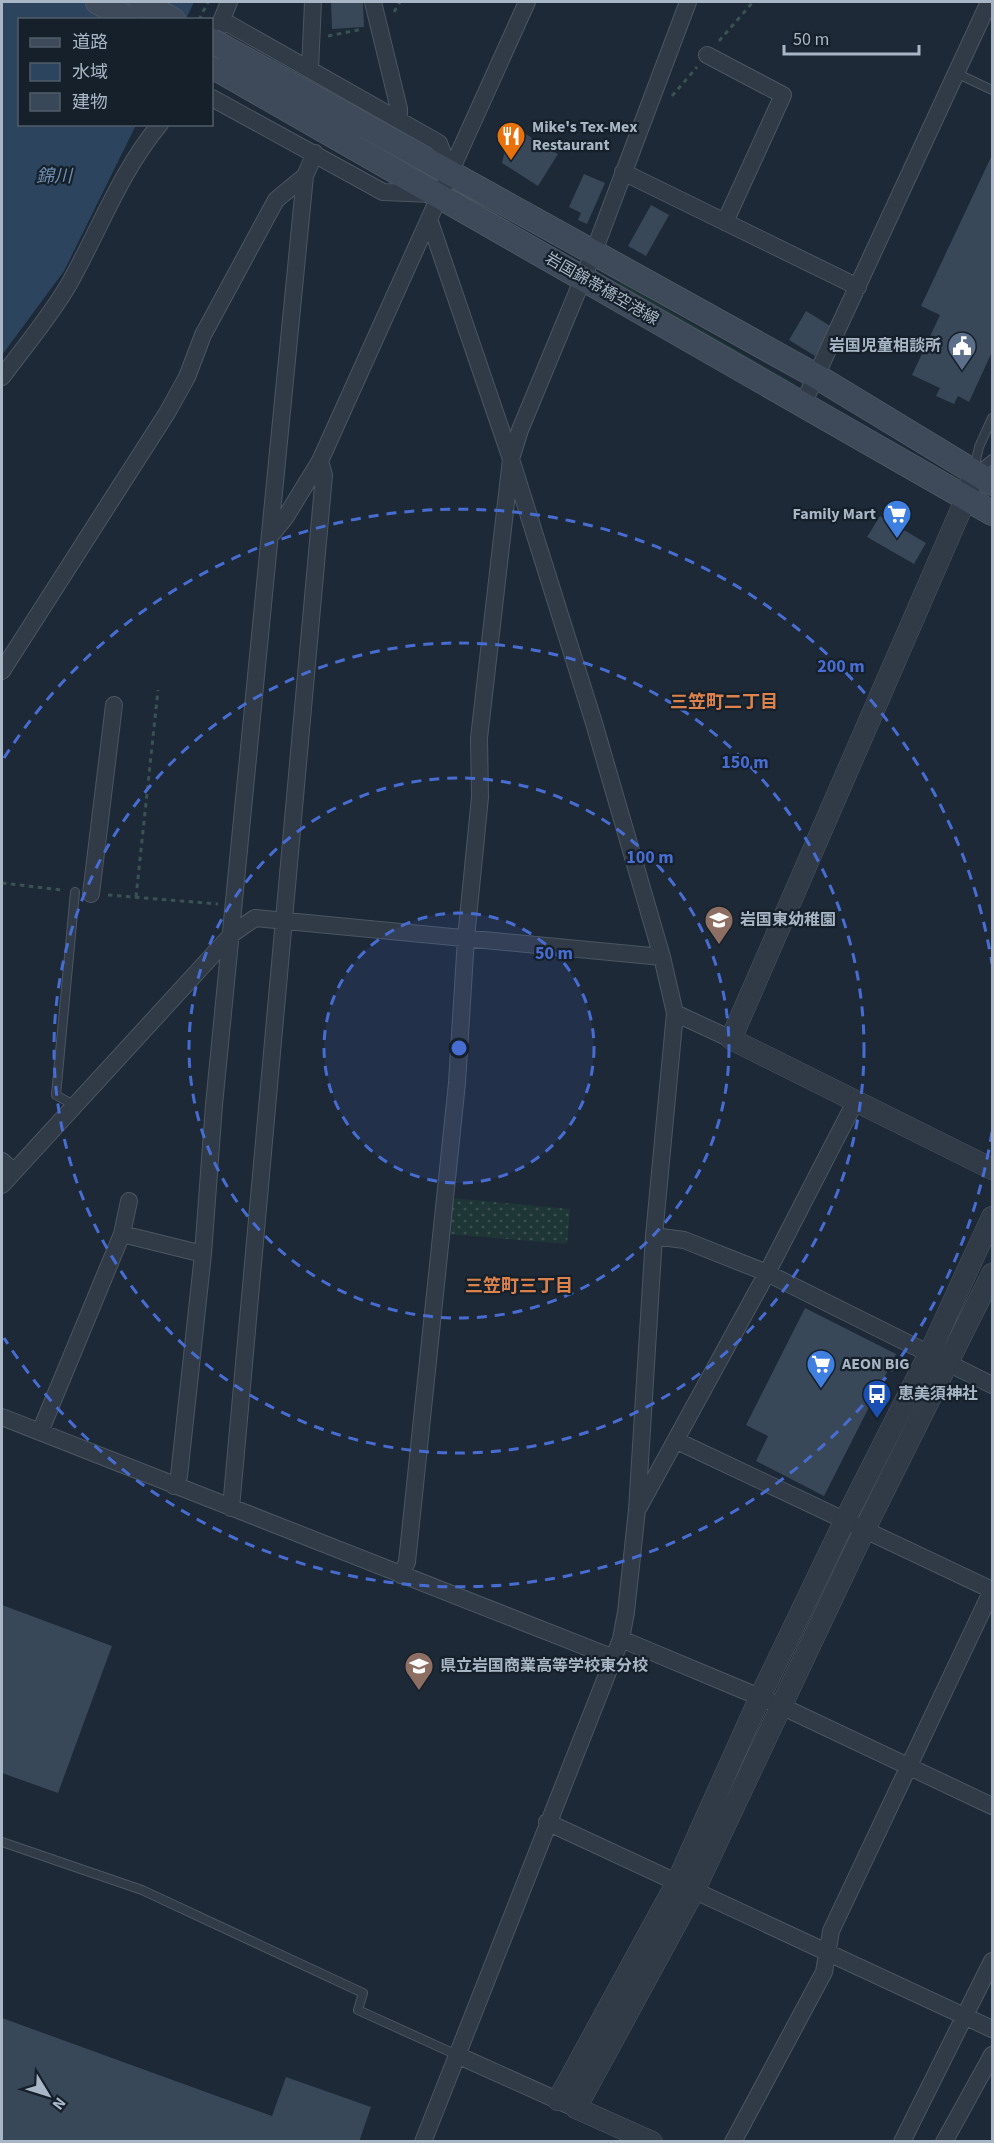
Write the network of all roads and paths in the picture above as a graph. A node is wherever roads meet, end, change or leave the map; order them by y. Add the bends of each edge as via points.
1 (98, 2) edge
2 (141, 2) edge
3 (208, 2) edge
4 (229, 2) edge
5 (313, 2) edge
6 (373, 2) edge
7 (528, 2) edge
8 (688, 2) edge
9 (989, 2) edge
10 (126, 18) edge
11 (169, 18) edge
12 (200, 18) edge
13 (216, 48) edge
14 (707, 55) dead end
15 (310, 69) junction
16 (956, 73) junction
17 (993, 90) edge
18 (213, 99) edge
19 (399, 120) junction
20 (158, 126) edge
21 (315, 153) junction
22 (450, 172) junction
23 (623, 172) junction
24 (305, 176) junction
25 (440, 195) junction
26 (429, 219) junction
27 (725, 222) junction
28 (593, 254) junction
29 (583, 277) junction
30 (858, 287) junction
31 (816, 376) junction
32 (2, 377) edge
33 (803, 404) junction
34 (993, 418) edge
35 (511, 459) junction
36 (320, 460) junction
37 (986, 472) edge
38 (966, 498) junction
39 (993, 513) edge
40 (271, 535) junction
41 (2, 671) edge
42 (158, 690) dead end
43 (114, 705) dead end
44 (2, 883) edge
45 (83, 893) junction
46 (136, 897) junction
47 (234, 905) junction
48 (284, 920) junction
49 (232, 934) junction
50 (466, 938) junction
51 (662, 957) junction
52 (675, 1013) junction
53 (731, 1039) junction
54 (856, 1100) junction
55 (75, 1106) junction
56 (8, 1166) edge
57 (993, 1169) edge
58 (2, 1185) edge
59 (129, 1201) dead end
60 (993, 1217) edge
61 (122, 1234) junction
62 (654, 1236) junction
63 (203, 1254) junction
64 (767, 1274) junction
65 (993, 1274) edge
66 (938, 1358) junction
67 (993, 1385) edge
68 (2, 1417) edge
69 (40, 1432) junction
70 (677, 1441) junction
71 (174, 1486) junction
72 (231, 1508) junction
73 (637, 1510) junction
74 (845, 1520) junction
75 (865, 1529) junction
76 (401, 1575) junction
77 (992, 1590) edge
78 (621, 1639) junction
79 (614, 1658) junction
80 (760, 1697) junction
81 (781, 1706) junction
82 (908, 1766) junction
83 (993, 1806) edge
84 (548, 1821) junction
85 (2, 1842) edge
86 (685, 1886) junction
87 (827, 1953) junction
88 (993, 1961) edge
89 (965, 2016) junction
90 (993, 2029) edge
91 (457, 2055) junction
92 (993, 2055) edge
93 (567, 2104) junction
94 (423, 2142) edge
95 (652, 2142) edge
96 (733, 2142) edge
97 (902, 2142) edge
98 (944, 2142) edge

1 - 10 main road
2 - 11 main road
3 - 12 path
4 - 13 street
5 - 15 street
6 - 19 street
7 - 22 street
8 - 23 street
9 - 16 street
13 - 15 street
13 - 22 main road, 岩国錦帯橋空港線
13 - 25 main road, 岩国錦帯橋空港線
14 - 27 street via 783,95
15 - 19 street
16 - 17 lane
16 - 30 street
18 - 21 street
19 - 22 street via 439,144
20 - 32 street via 118,187 68,285
21 - 24 street
21 - 25 street via 382,192
22 - 25 street
22 - 28 main road, 岩国錦帯橋空港線
23 - 27 street
23 - 28 street
24 - 40 street
24 - 41 street via 276,200 203,335 187,377 167,413
25 - 26 street
25 - 29 main road, 岩国錦帯橋空港線
26 - 35 street
26 - 36 street
27 - 30 street
28 - 29 street
28 - 31 main road, 岩国錦帯橋空港線
29 - 33 main road, 岩国錦帯橋空港線
29 - 35 street
30 - 31 street
31 - 33 street
31 - 37 main road, 岩国錦帯橋空港線
33 - 38 main road, 岩国錦帯橋空港線
34 - 37 lane via 979,447
35 - 50 street via 479,738 480,797
35 - 51 street
36 - 40 street
36 - 48 street via 324,475
37 - 38 street
38 - 39 main road, 岩国錦帯橋空港線
38 - 53 street
40 - 47 street
42 - 46 path
43 - 45 street
44 - 45 path
45 - 46 path
45 - 55 lane via 56,1095
46 - 47 path
47 - 49 street
48 - 49 street via 255,918
48 - 50 street
48 - 72 street
49 - 55 street
49 - 63 street
50 - 51 street
50 - 76 street via 457,1083 407,1562
51 - 52 street
52 - 53 street
52 - 62 street
53 - 54 street
54 - 57 street
54 - 64 street
55 - 56 street
56 - 58 street
59 - 61 street
60 - 66 street
61 - 63 street
61 - 69 street
62 - 64 street via 684,1240
62 - 73 street
63 - 71 street via 179,1476
64 - 66 street
64 - 70 street
65 - 66 street
66 - 67 street
66 - 74 street
66 - 75 street
68 - 69 street
69 - 71 street
70 - 73 street
70 - 74 street
71 - 72 street
72 - 76 street
73 - 78 street
74 - 75 street
74 - 80 street
75 - 77 street
75 - 81 street
76 - 79 street
77 - 82 street
78 - 79 street
78 - 80 street
79 - 84 street
80 - 81 street
80 - 86 street
81 - 82 street
81 - 86 street
82 - 83 street
82 - 87 street via 831,1931
84 - 86 street
84 - 91 street
85 - 91 lane via 142,1890 363,1993 357,2010
86 - 87 street
86 - 93 street
87 - 89 street
87 - 96 street via 824,1972
88 - 89 street
89 - 90 street
89 - 97 street
91 - 93 street
91 - 94 street
92 - 98 street
93 - 95 street

